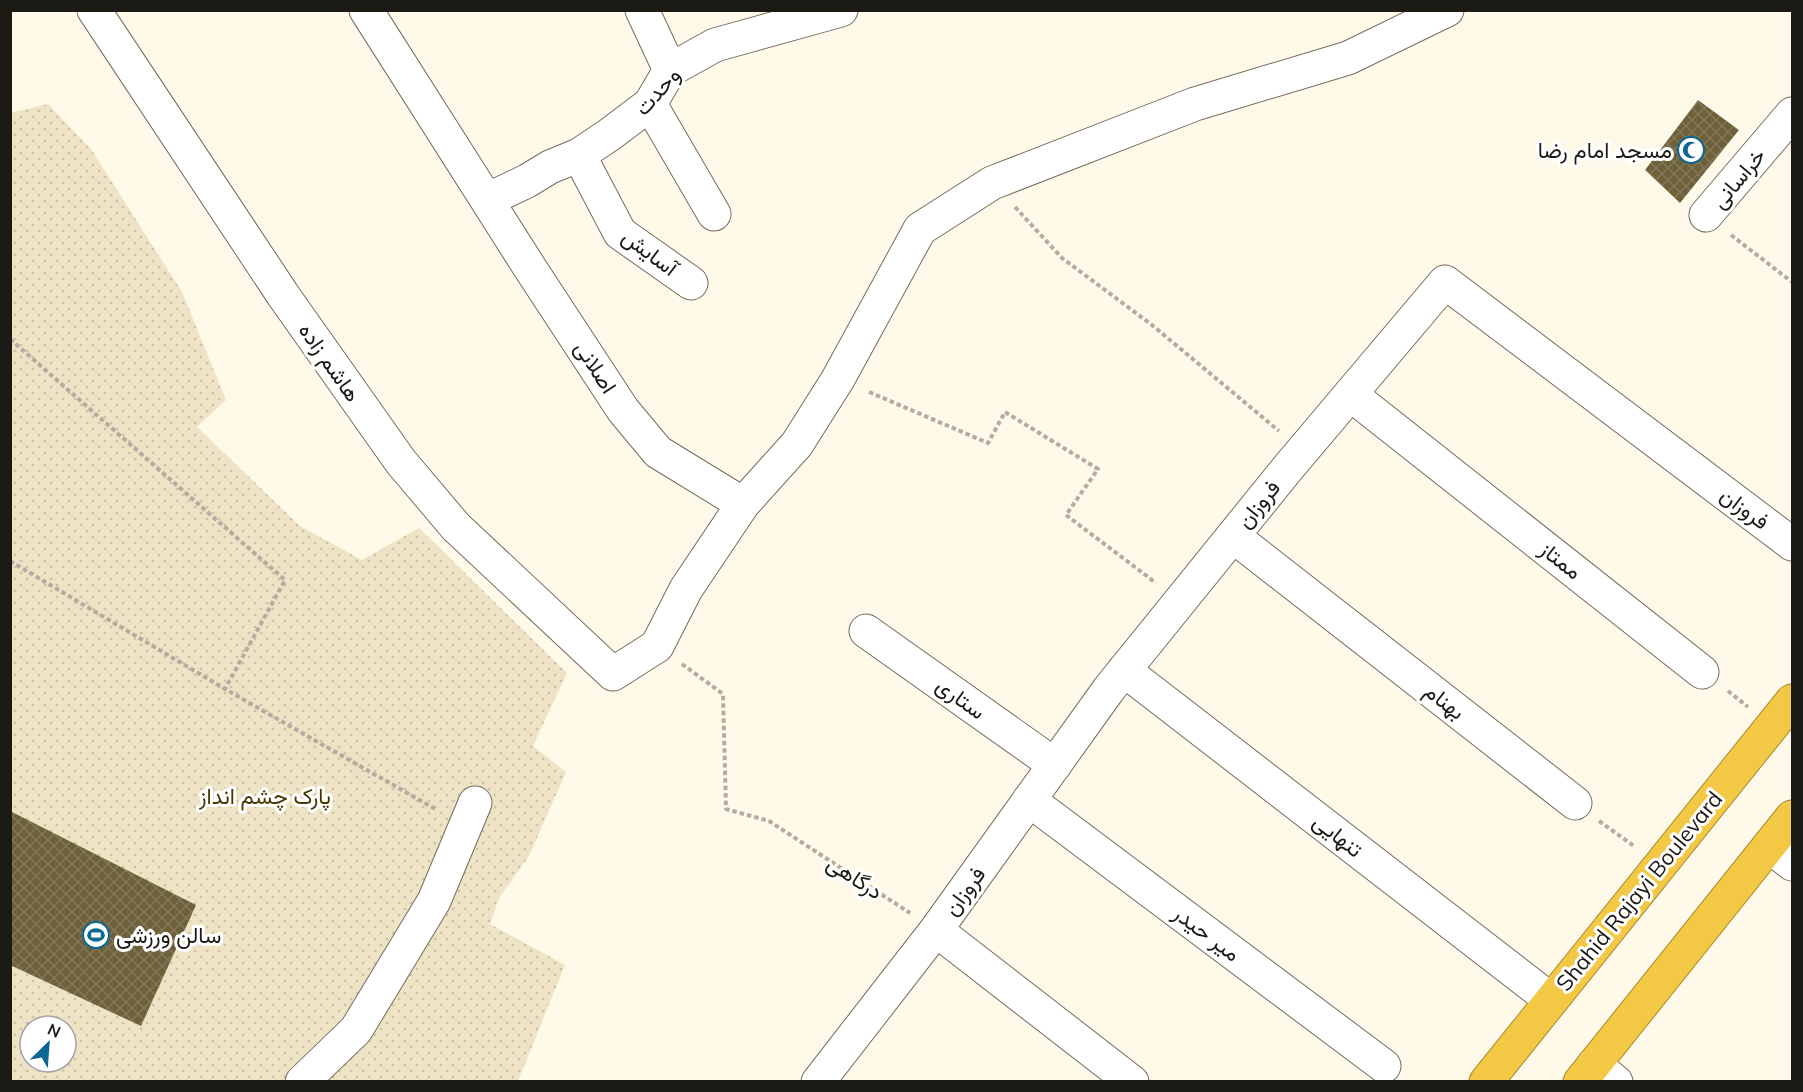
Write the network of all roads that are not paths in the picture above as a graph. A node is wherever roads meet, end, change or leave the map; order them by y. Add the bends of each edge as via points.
1 (94, 10) edge
2 (366, 10) edge
3 (642, 10) edge
4 (841, 10) edge
5 (1447, 10) edge
6 (670, 70) junction
7 (650, 104) junction
8 (1792, 114) edge
9 (579, 155) junction
10 (487, 200) junction
11 (714, 214) dead end
12 (1706, 215) road end
13 (691, 283) dead end
14 (1350, 394) junction
15 (743, 504) junction
16 (1233, 536) junction
17 (1792, 544) edge
18 (866, 631) dead end
19 (1124, 670) junction
20 (1702, 672) road end
21 (1792, 700) edge
22 (1055, 765) junction
23 (1029, 800) junction
24 (1575, 803) road end
25 (470, 814) road end
26 (1792, 817) edge
27 (1781, 855) edge
28 (936, 930) junction
29 (1551, 1000) junction
30 (1384, 1066) dead end
31 (1596, 1076) edge
32 (822, 1080) edge
33 (302, 1082) edge
34 (1132, 1082) edge
35 (1486, 1082) edge

1 - 15 street, هاشم زاده via 283,295 401,462 456,527 613,674 657,646 687,589
2 - 10 street, اصلانی
3 - 6 street
4 - 6 street, وحدت via 715,45
5 - 15 street via 1348,58 1195,104 992,183 920,229 838,379 797,444
6 - 7 street, وحدت
7 - 9 street, وحدت
7 - 11 street
8 - 12 street, خراسانی
9 - 10 street, وحدت
9 - 13 street, آسایش via 621,233
10 - 15 street, اصلانی via 623,410 657,452
14 - 16 street, فروزان
14 - 17 street, فروزان via 1445,282
14 - 20 street, ممتاز
16 - 19 street, فروزان
16 - 24 street, بهنام
18 - 22 street, ستاری
19 - 22 street, فروزان
19 - 29 street, تنهایی
21 - 29 highway, Shahid Rajayi Boulevard
22 - 23 street, فروزان
23 - 28 street, فروزان
23 - 30 street, میر حیدر
25 - 33 street via 434,901 356,1030
26 - 27 highway
27 - 31 highway
28 - 32 street, فروزان
28 - 34 street
29 - 35 highway, Shahid Rajayi Boulevard

